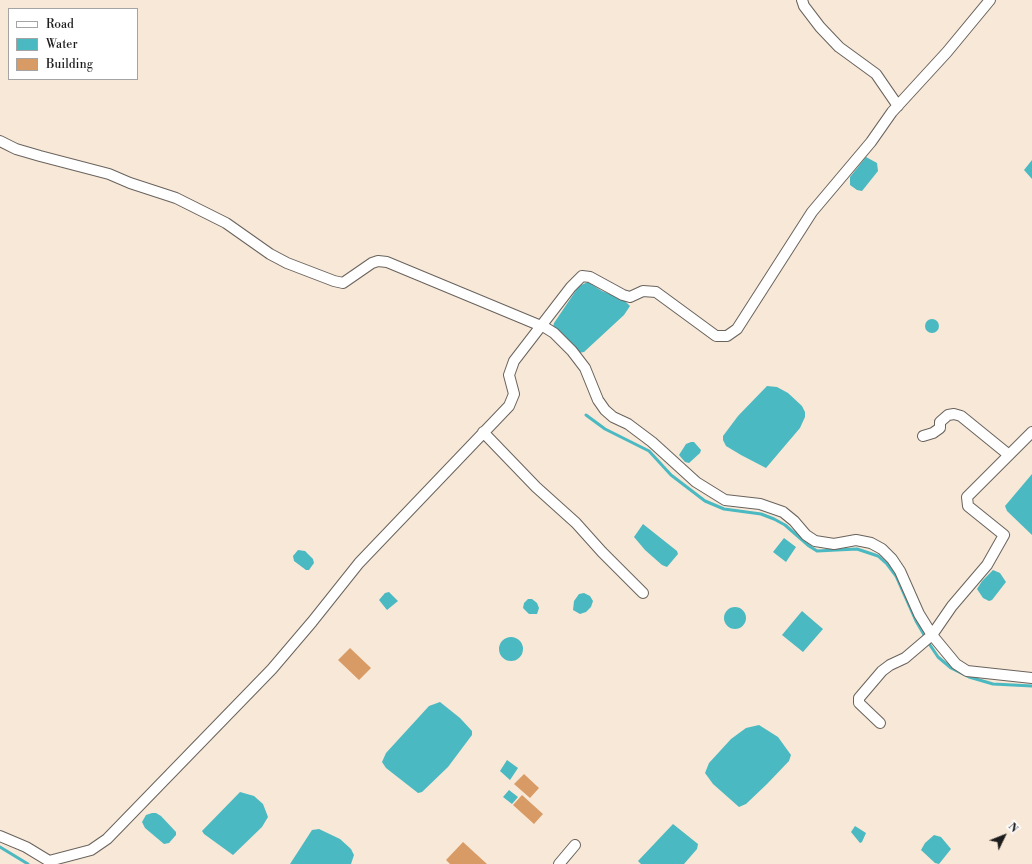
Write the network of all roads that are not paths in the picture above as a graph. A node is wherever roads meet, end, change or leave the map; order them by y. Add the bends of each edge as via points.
1 (802, 0) edge
2 (990, 0) edge
3 (898, 106) junction
4 (0, 141) edge
5 (541, 326) junction
6 (483, 432) junction
7 (1032, 432) edge
8 (923, 436) dead end
9 (1009, 455) junction
10 (643, 593) dead end
11 (932, 635) junction
12 (1032, 678) edge
13 (880, 723) dead end
14 (0, 836) edge
15 (575, 845) dead end
16 (559, 864) edge

1 - 3 street via 820,27 839,46 876,74
2 - 3 street
3 - 5 street via 812,212 737,329 727,336 716,336 656,292 643,291 630,297 586,275 571,287
4 - 5 street via 16,149 110,174 176,198 226,223 287,263 334,281 343,283 372,263 387,262
5 - 6 street via 511,368 509,375 513,400
5 - 11 street via 554,333 585,368 598,400 605,410 652,442 712,493 725,500 760,504 783,512 815,541 834,544 856,540 882,548 900,570 919,614
6 - 10 street
6 - 14 street via 359,563 272,669 107,839 90,850 49,861 26,847
7 - 9 street
8 - 9 street via 940,428 940,422 948,415 954,414 961,416
9 - 11 street via 966,501 968,506 1004,535 1003,539 987,565 952,606
11 - 12 street via 956,664 967,671
11 - 13 street via 905,658 882,671 860,698 859,703
15 - 16 street

